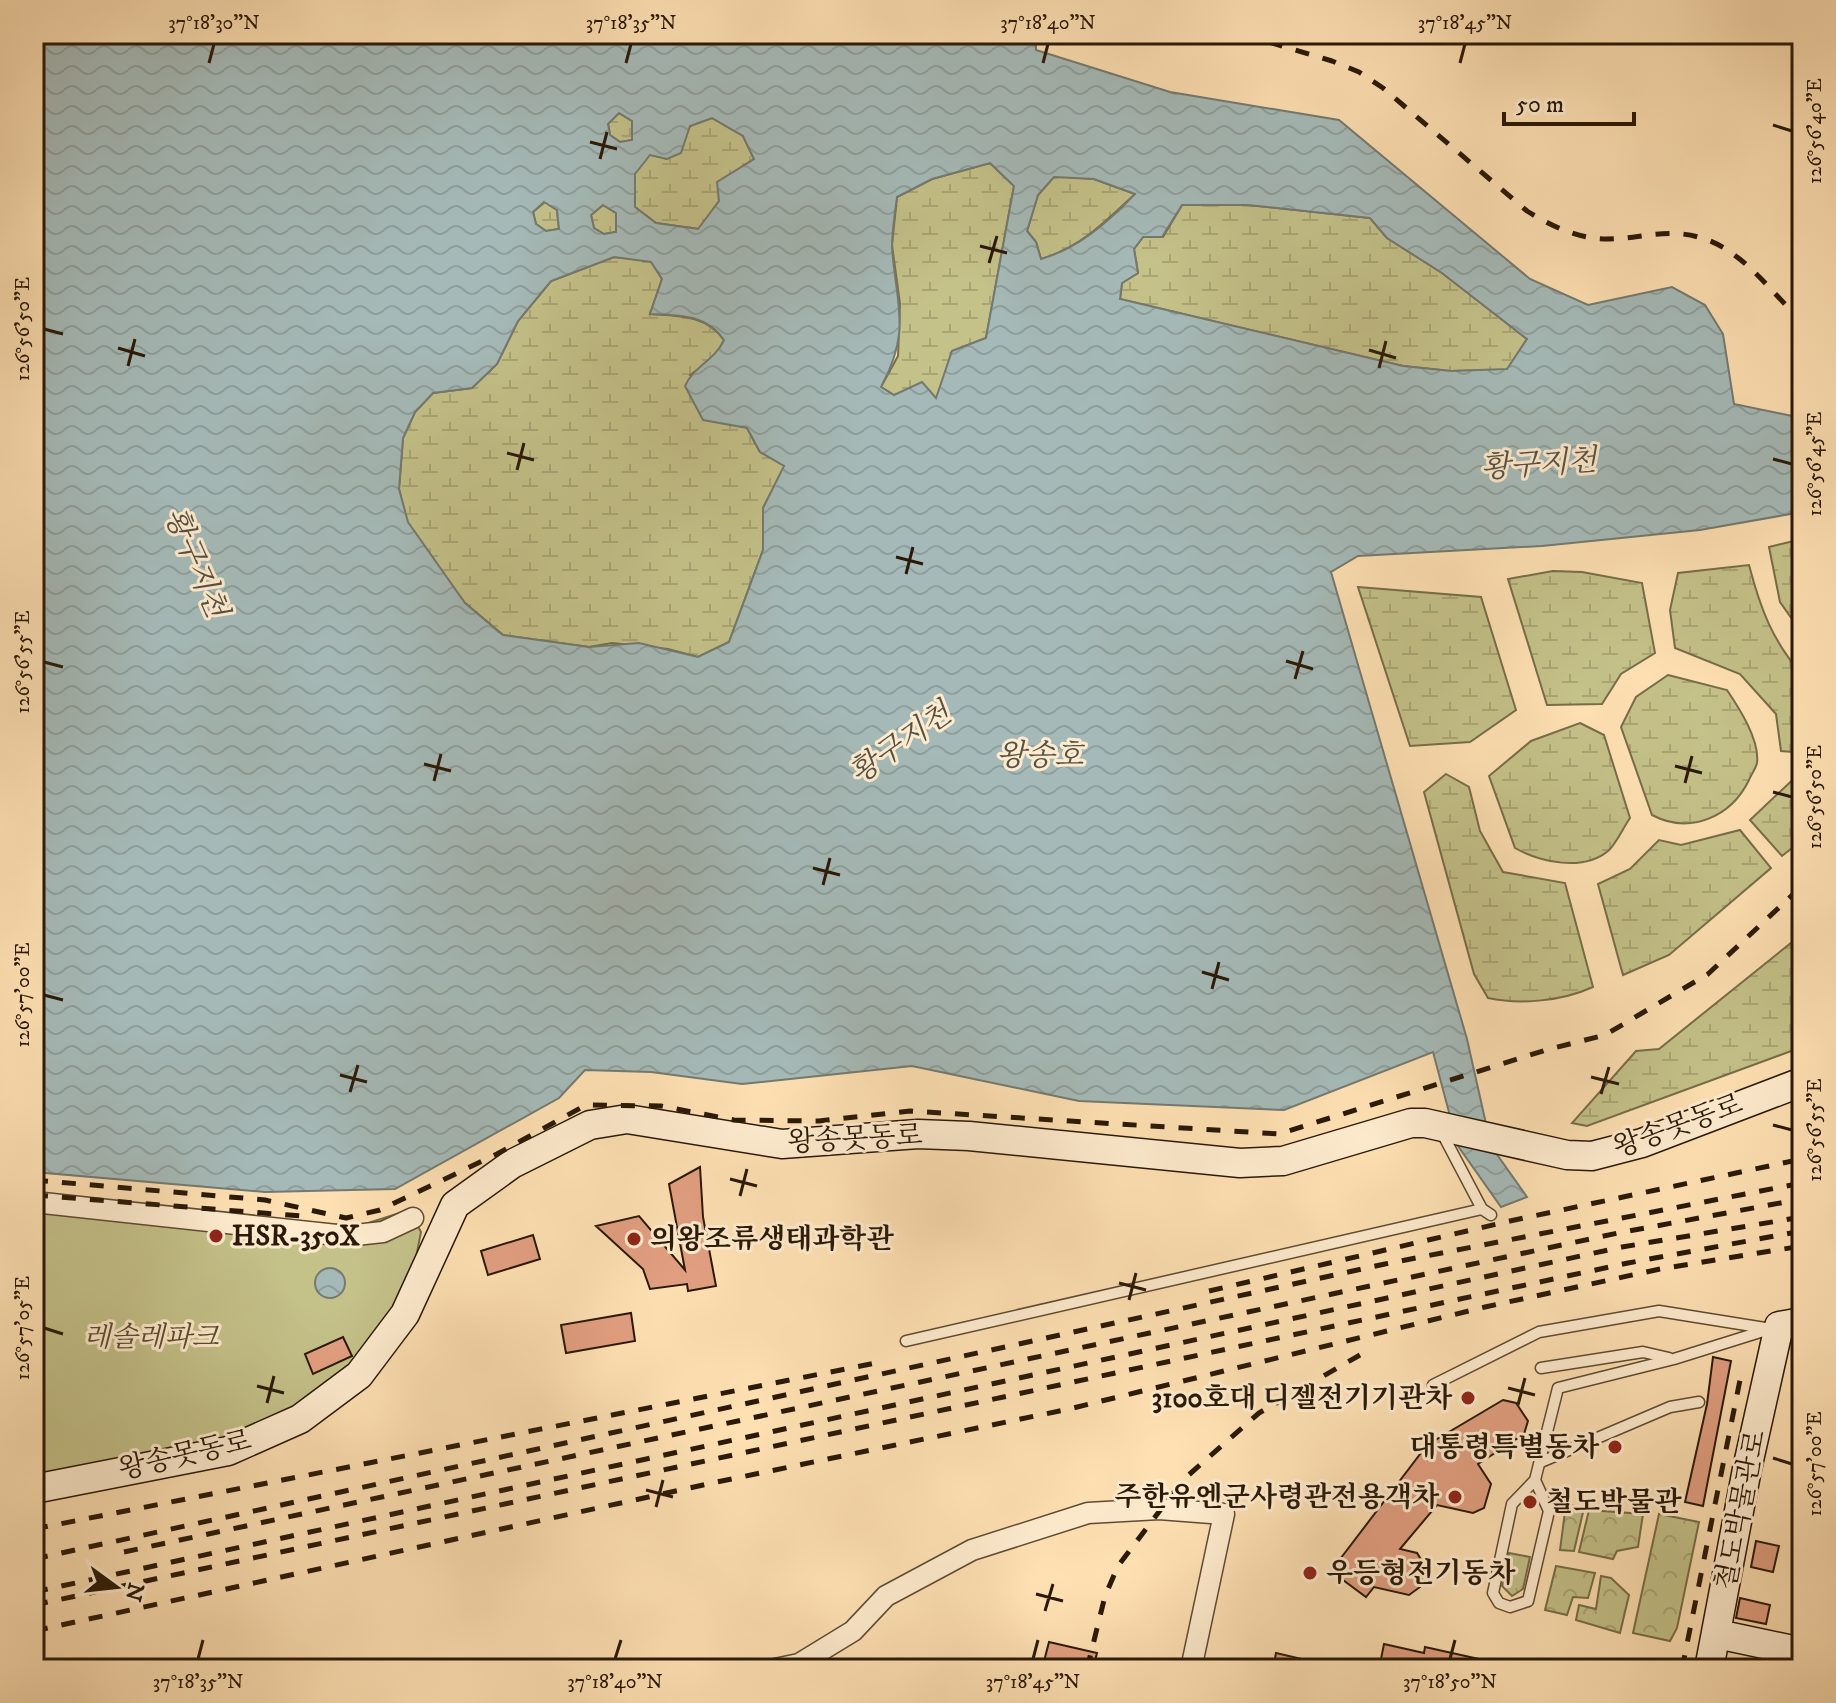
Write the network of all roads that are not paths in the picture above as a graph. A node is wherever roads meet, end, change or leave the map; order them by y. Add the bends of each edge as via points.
1 (1802, 1082) edge
2 (1443, 1125) junction
3 (34, 1202) edge
4 (413, 1218) dead end
5 (1791, 1324) edge
6 (906, 1341) dead end
7 (1674, 1359) junction
8 (1541, 1368) dead end
9 (1433, 1385) dead end
10 (1699, 1402) dead end
11 (1541, 1462) junction
12 (1535, 1480) junction
13 (34, 1489) edge
14 (1717, 1634) junction
15 (1802, 1652) edge
16 (775, 1669) edge
17 (1191, 1669) edge
18 (1709, 1669) edge

1 - 2 street, 왕송못동로 via 1642,1143 1592,1156 1567,1155
2 - 6 lane via 1486,1212
2 - 13 street, 왕송못동로 via 1411,1123 1283,1161 1240,1163 969,1136 918,1134 782,1144 627,1119 590,1125 512,1164 455,1205 405,1314 359,1375 300,1419 228,1451
3 - 4 street via 346,1236 383,1232
5 - 7 lane
5 - 9 lane via 1759,1328 1659,1311 1539,1332
5 - 14 street, 철도박물관로 via 1747,1469
7 - 8 lane via 1643,1352
7 - 11 lane via 1558,1388
10 - 11 lane via 1670,1407
11 - 12 lane
12 - 12 lane via 1549,1511 1528,1601 1510,1607 1493,1593 1512,1504
14 - 15 street
14 - 18 street, 철도박물관로
16 - 17 street via 813,1656 853,1631 886,1596 972,1550 1088,1513 1159,1509 1224,1514

